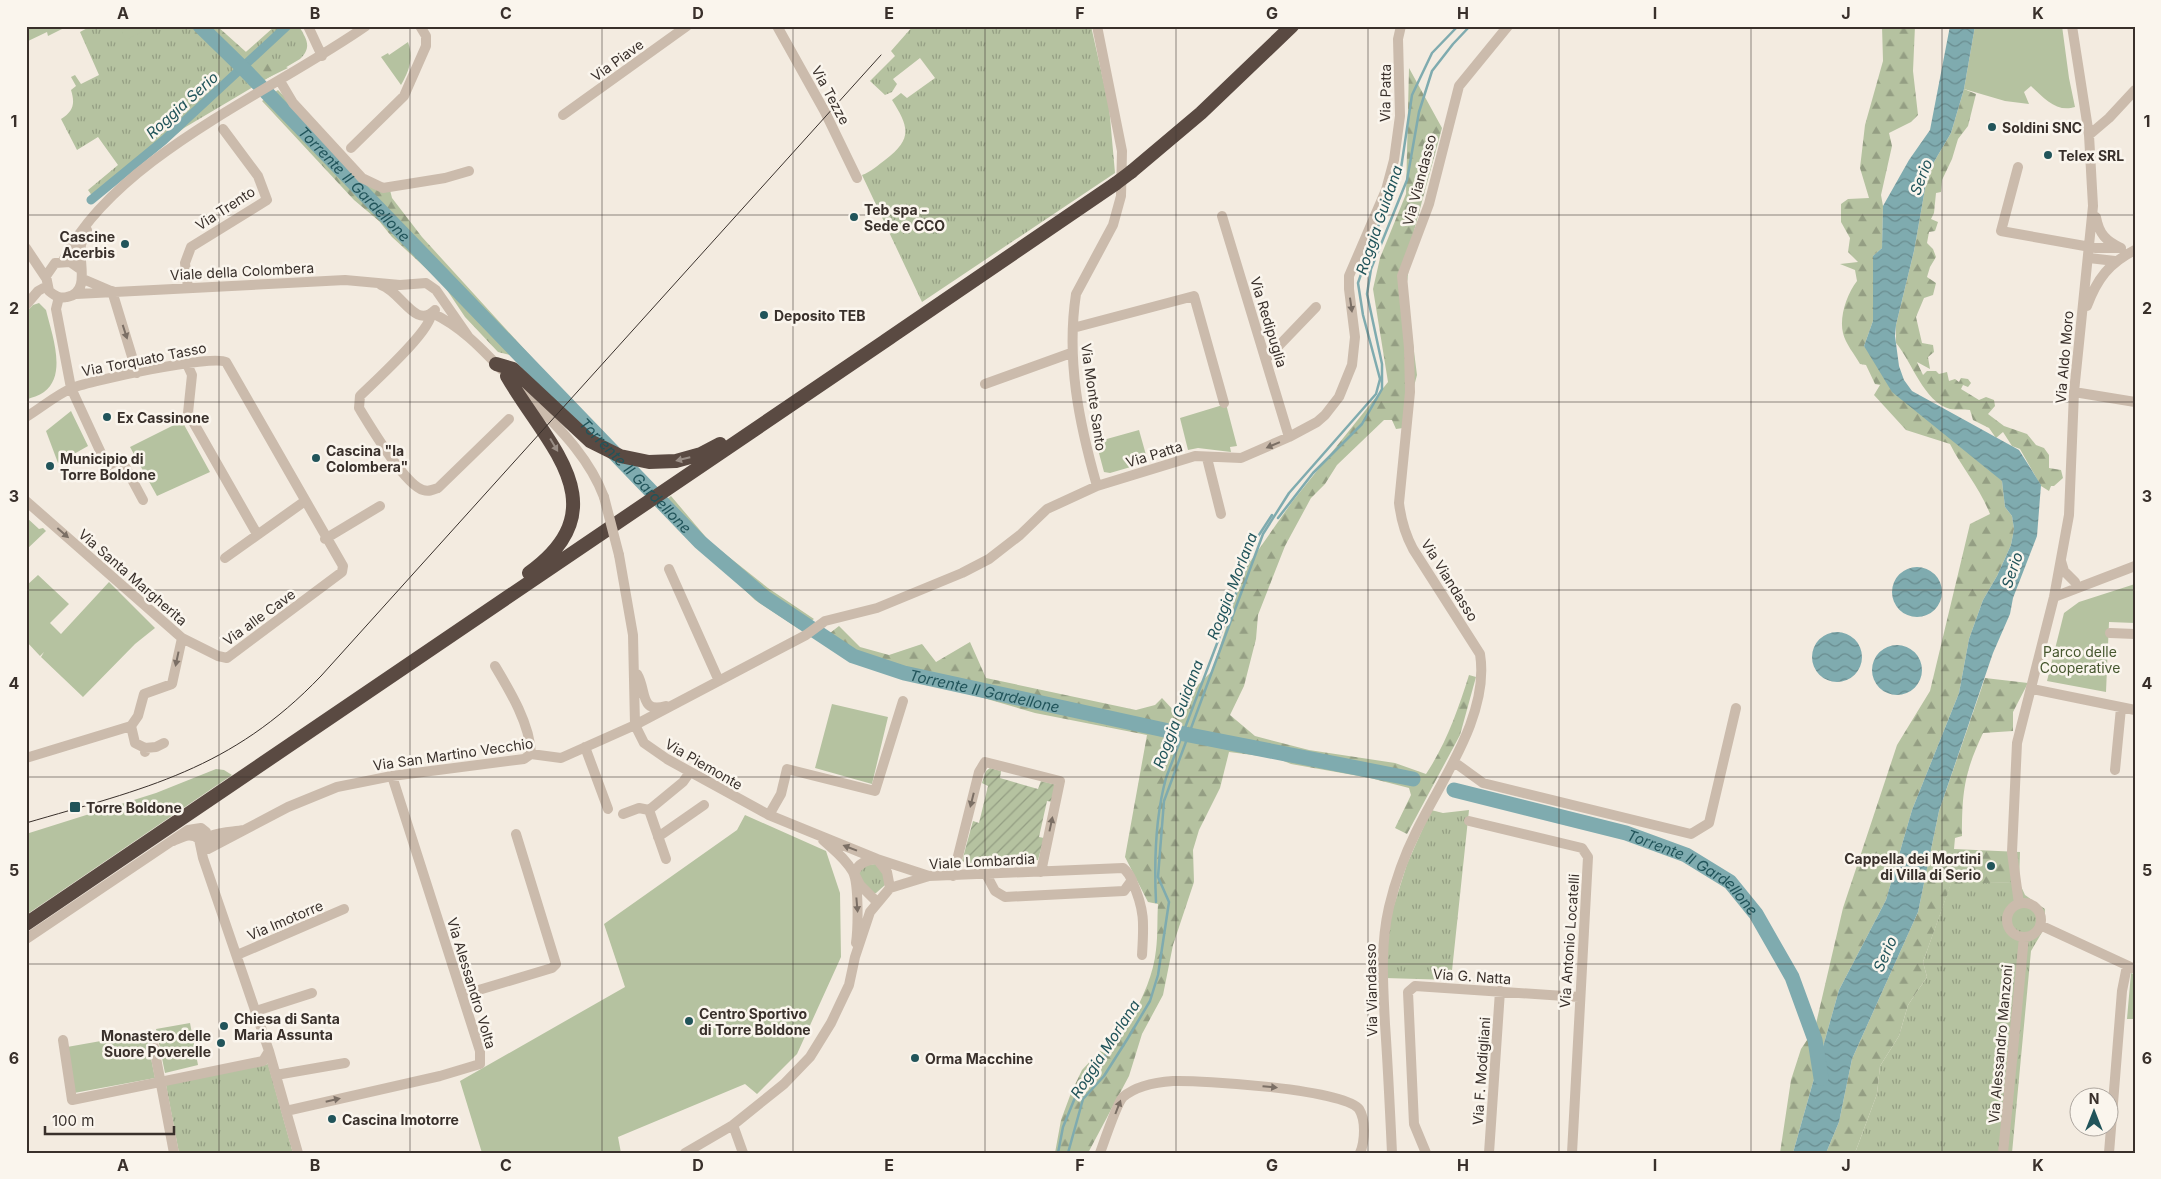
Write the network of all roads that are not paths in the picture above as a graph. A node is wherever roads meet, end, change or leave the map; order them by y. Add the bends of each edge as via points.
1 (308, 26) edge
2 (366, 26) edge
3 (420, 26) edge
4 (687, 26) edge
5 (777, 26) edge
6 (1097, 26) edge
7 (1292, 26) edge
8 (1401, 26) edge
9 (1508, 26) edge
10 (2072, 26) edge
11 (322, 56) junction
12 (276, 84) junction
13 (2135, 90) edge
14 (563, 115) dead end
15 (223, 129) dead end
16 (2089, 135) junction
17 (352, 148) dead end
18 (2018, 167) dead end
19 (469, 171) dead end
20 (1123, 176) junction
21 (857, 178) dead end
22 (2093, 206) junction
23 (93, 215) junction
24 (1222, 216) dead end
25 (2090, 246) junction
26 (26, 248) edge
27 (2121, 248) junction
28 (2135, 249) edge
29 (2089, 258) junction
30 (35, 260) junction
31 (2115, 261) junction
32 (59, 262) junction
33 (82, 274) junction
34 (46, 282) junction
35 (373, 283) junction
36 (418, 283) junction
37 (188, 288) junction
38 (112, 291) junction
39 (76, 294) junction
40 (438, 296) junction
41 (59, 297) junction
42 (26, 305) edge
43 (1316, 307) dead end
44 (409, 309) junction
45 (432, 314) junction
46 (2081, 323) junction
47 (1073, 328) junction
48 (468, 336) junction
49 (891, 337) junction
50 (414, 341) junction
51 (1071, 353) junction
52 (1266, 359) junction
53 (187, 364) junction
54 (496, 364) junction
55 (137, 373) junction
56 (507, 376) junction
57 (986, 384) dead end
58 (71, 388) junction
59 (2074, 392) junction
60 (2135, 402) edge
61 (1224, 403) dead end
62 (26, 417) edge
63 (509, 419) dead end
64 (1290, 438) junction
65 (1207, 458) junction
66 (1097, 486) junction
67 (143, 500) dead end
68 (305, 501) junction
69 (26, 502) edge
70 (380, 506) dead end
71 (1221, 514) dead end
72 (257, 534) junction
73 (325, 539) junction
74 (225, 558) dead end
75 (2061, 560) junction
76 (343, 566) joint
77 (2135, 566) edge
78 (670, 569) dead end
79 (2092, 581) junction
80 (2075, 582) junction
81 (2055, 591) junction
82 (473, 621) junction
83 (2110, 633) dead end
84 (2135, 634) edge
85 (182, 638) junction
86 (495, 666) dead end
87 (636, 673) junction
88 (719, 681) junction
89 (2032, 689) junction
90 (903, 701) dead end
91 (679, 702) junction
92 (1736, 708) dead end
93 (2121, 708) junction
94 (2135, 710) edge
95 (635, 725) junction
96 (130, 726) junction
97 (164, 743) dead end
98 (585, 747) junction
99 (531, 754) junction
100 (26, 758) edge
101 (1454, 762) junction
102 (2115, 770) dead end
103 (690, 772) junction
104 (392, 776) junction
105 (704, 805) dead end
106 (608, 809) dead end
107 (649, 810) junction
108 (623, 814) dead end
109 (769, 815) junction
110 (1469, 821) dead end
111 (244, 830) junction
112 (516, 834) dead end
113 (819, 836) junction
114 (207, 837) junction
115 (658, 837) junction
116 (173, 842) junction
117 (205, 848) junction
118 (666, 859) dead end
119 (877, 859) junction
120 (1041, 872) junction
121 (854, 873) junction
122 (986, 874) junction
123 (929, 876) junction
124 (954, 876) junction
125 (1132, 880) junction
126 (890, 888) junction
127 (877, 902) junction
128 (2019, 904) junction
129 (344, 909) dead end
130 (2040, 925) junction
131 (27, 935) edge
132 (2024, 937) junction
133 (237, 955) junction
134 (1142, 955) dead end
135 (855, 957) junction
136 (2131, 968) edge
137 (1500, 991) junction
138 (312, 993) dead end
139 (462, 995) junction
140 (1579, 996) junction
141 (256, 1011) junction
142 (63, 1040) dead end
143 (153, 1042) dead end
144 (269, 1051) junction
145 (345, 1063) dead end
146 (276, 1075) junction
147 (161, 1081) junction
148 (286, 1111) junction
149 (733, 1125) junction
150 (174, 1153) edge
151 (298, 1153) edge
152 (685, 1153) edge
153 (743, 1153) edge
154 (1100, 1153) edge
155 (1360, 1153) edge
156 (1392, 1153) edge
157 (1426, 1153) edge
158 (1489, 1153) edge
159 (1572, 1153) edge
160 (2003, 1153) edge
161 (2109, 1153) edge

1 - 11 street
2 - 11 street
3 - 17 street via 426,36 426,46 404,96
4 - 14 street, Via Piave
5 - 21 street, Via Tezze via 822,105
6 - 20 street, Via Monte Santo via 1122,151
7 - 20 highway via 1201,113
8 -> 64 street, Via Patta via 1398,39 1400,116 1394,160 1386,190 1350,271 1354,354 1339,397 1325,416
9 - 101 street, Via Viandasso via 1458,86 1429,204 1402,276 1410,392 1400,516 1413,549 1480,654 1483,672 1466,736
10 - 16 street, Via Aldo Moro
11 - 12 street
12 - 19 street via 362,178 383,188
12 - 23 street via 163,154 117,190
13 - 16 street
15 - 37 street, Via Trento via 258,176 267,200 191,247 185,263
16 - 22 street, Via Aldo Moro
18 - 25 street via 2001,231
20 - 47 street, Via Monte Santo via 1119,209 1076,294
20 - 49 highway
22 - 25 street, Via Aldo Moro
22 - 27 street via 2104,238
23 - 32 street
23 - 33 street via 81,245
24 - 52 street, Via Redipuglia
25 - 27 street
25 - 29 street, Via Aldo Moro
26 - 30 street
27 - 28 street
28 - 31 street
29 - 31 street
29 - 46 street, Via Aldo Moro
30 - 32 street
30 - 34 street
31 - 46 street via 2094,286
32 - 33 street via 70,262
32 - 34 street via 48,271
33 - 38 street, Viale della Colombera
33 - 39 street
34 - 41 street
34 - 42 street
35 - 36 street, Viale della Colombera
35 - 37 street, Viale della Colombera via 346,280
35 - 44 street, Viale della Colombera via 388,287
36 - 40 street via 433,287
36 - 44 street via 407,292
37 - 38 street, Viale della Colombera
38 - 39 street, Viale della Colombera
38 -> 55 street
39 - 41 street
40 - 45 street via 438,306
40 - 48 street
41 - 58 street via 56,309
43 - 52 street
44 - 45 street via 424,316
44 - 50 street via 418,328
45 - 48 street
45 - 50 street via 430,322
46 - 59 street, Via Aldo Moro
47 - 51 street, Via Monte Santo
47 - 61 street via 1194,296
48 - 54 street
49 -> 54 highway via 712,449 676,461 639,461 609,452 580,433 513,369
49 - 82 highway
50 - 63 street via 360,396 358,402 386,449 415,485 423,490 438,488
51 - 57 street
51 - 66 street, Via Monte Santo via 1084,440
52 - 64 street, Via Redipuglia
53 - 55 street, Via Torquato Tasso
53 - 68 street, Via Torquato Tasso via 216,359 226,362
53 - 72 street via 192,375 188,413
54 - 56 street
55 - 58 street, Via Torquato Tasso
56 -> 82 highway via 556,447 572,492 571,518 560,544 549,558 491,600
56 - 87 street, bridge via 576,448 604,497 619,555
58 - 62 street
58 - 67 street, Via Torquato Tasso via 107,466 121,459
59 - 60 street
59 - 75 street, Via Aldo Moro via 2068,515
64 -> 65 street, Via Patta via 1241,458
65 - 66 street, Via Patta via 1195,456
65 - 71 street
66 - 88 street, Via San Martino Vecchio via 1047,510 989,559 962,573 877,608 825,621 806,636
68 - 72 street
68 - 73 street, Via Torquato Tasso
69 -> 85 street, Via Santa Margherita
70 - 73 street
72 - 74 street
73 - 76 street, Via Torquato Tasso
75 - 80 street via 2064,571
75 - 81 street, Via Aldo Moro
76 - 85 street, Via alle Cave via 338,576 227,658
77 - 79 street
78 - 88 street
79 - 80 street
79 - 81 street
80 - 81 street
81 - 89 street, Via Aldo Moro
82 - 131 highway
83 - 84 street
85 -> 96 street, Via Santa Margherita via 172,684 144,694 138,716
86 - 99 street via 528,733
87 - 91 street via 648,706 662,708
87 - 95 street
88 - 91 street, Via San Martino Vecchio
89 - 93 street
89 - 128 street via 2017,743 2012,852
90 - 109 street via 875,790 787,768 781,794
91 - 95 street, Via San Martino Vecchio
92 - 101 street via 1709,823 1691,834 1484,783
93 - 94 street
93 - 102 street
95 - 98 street, Via San Martino Vecchio
95 - 103 street, Via Piemonte via 651,750
96 - 97 street via 135,743 145,750
96 - 100 street
98 - 99 street, Via San Martino Vecchio via 561,758
98 - 106 street
99 - 104 street, Via San Martino Vecchio via 524,759
101 - 156 street, Via Viandasso via 1400,869 1383,943
103 - 107 street via 683,782
103 - 109 street, Via Piemonte
104 - 111 street, Via San Martino Vecchio via 322,792
104 - 139 street, Via Alessandro Volta
105 - 115 street
107 - 108 street via 639,808
107 - 115 street
109 - 113 street, Via Piemonte
110 - 140 street, Via Antonio Locatelli via 1582,848 1588,857
111 - 114 street, Via San Martino Vecchio
111 - 117 street, Via San Martino Vecchio
112 - 139 street via 556,964 552,968
119 -> 113 street, Via Piemonte
113 - 121 street, Via Piemonte
114 - 116 street, Via San Martino Vecchio via 201,828 194,828
114 - 117 street
115 - 118 street
116 - 117 street, Via San Martino Vecchio via 194,835
116 - 131 street, Via San Martino Vecchio
117 - 133 street, Via Imotorre via 208,872
119 - 121 street via 862,863
119 - 123 street, Via Piemonte
119 - 126 street via 887,872
120 - 122 street, Viale Lombardia
120 -> 124 street via 1060,781 985,762 979,772
120 - 125 street, Viale Lombardia via 1118,868 1128,871
121 - 127 street, Via Piemonte via 860,885
121 -> 135 street via 858,913
122 - 124 street, Viale Lombardia
122 - 125 street via 995,891 1005,897 1124,891
123 - 124 street, Viale Lombardia
123 - 126 street, Viale Lombardia
125 - 134 street via 1142,903
126 - 127 street
127 - 135 street via 870,912
128 - 130 street via 2028,903 2036,908
128 - 132 street via 2010,910 2006,920 2010,930
129 - 133 street, Via Imotorre
130 - 132 street via 2031,936
130 - 136 street
132 - 160 street, Via Alessandro Manzoni
133 - 141 street, Via Imotorre
135 - 149 street via 850,985 810,1057 784,1084
136 - 161 street via 2121,1000
137 - 140 street, Via G. Natta
137 - 157 street, Via G. Natta via 1415,986 1408,992 1414,1124
137 - 158 street, Via F. Modigliani
138 - 141 street
148 -> 139 street, Via Alessandro Volta via 476,1067 480,1064 480,1051
140 - 159 street, Via Antonio Locatelli
141 - 144 street, Via Imotorre
142 - 147 street via 72,1100
143 - 147 street
144 - 146 street, Via Imotorre
144 - 147 street via 263,1061
145 - 146 street
146 - 148 street, Via Imotorre
147 - 150 street
148 - 151 street, Via Imotorre
149 - 152 street
149 - 153 street
154 -> 155 street via 1122,1098 1134,1090 1172,1081 1293,1089 1349,1101 1359,1109 1364,1127

